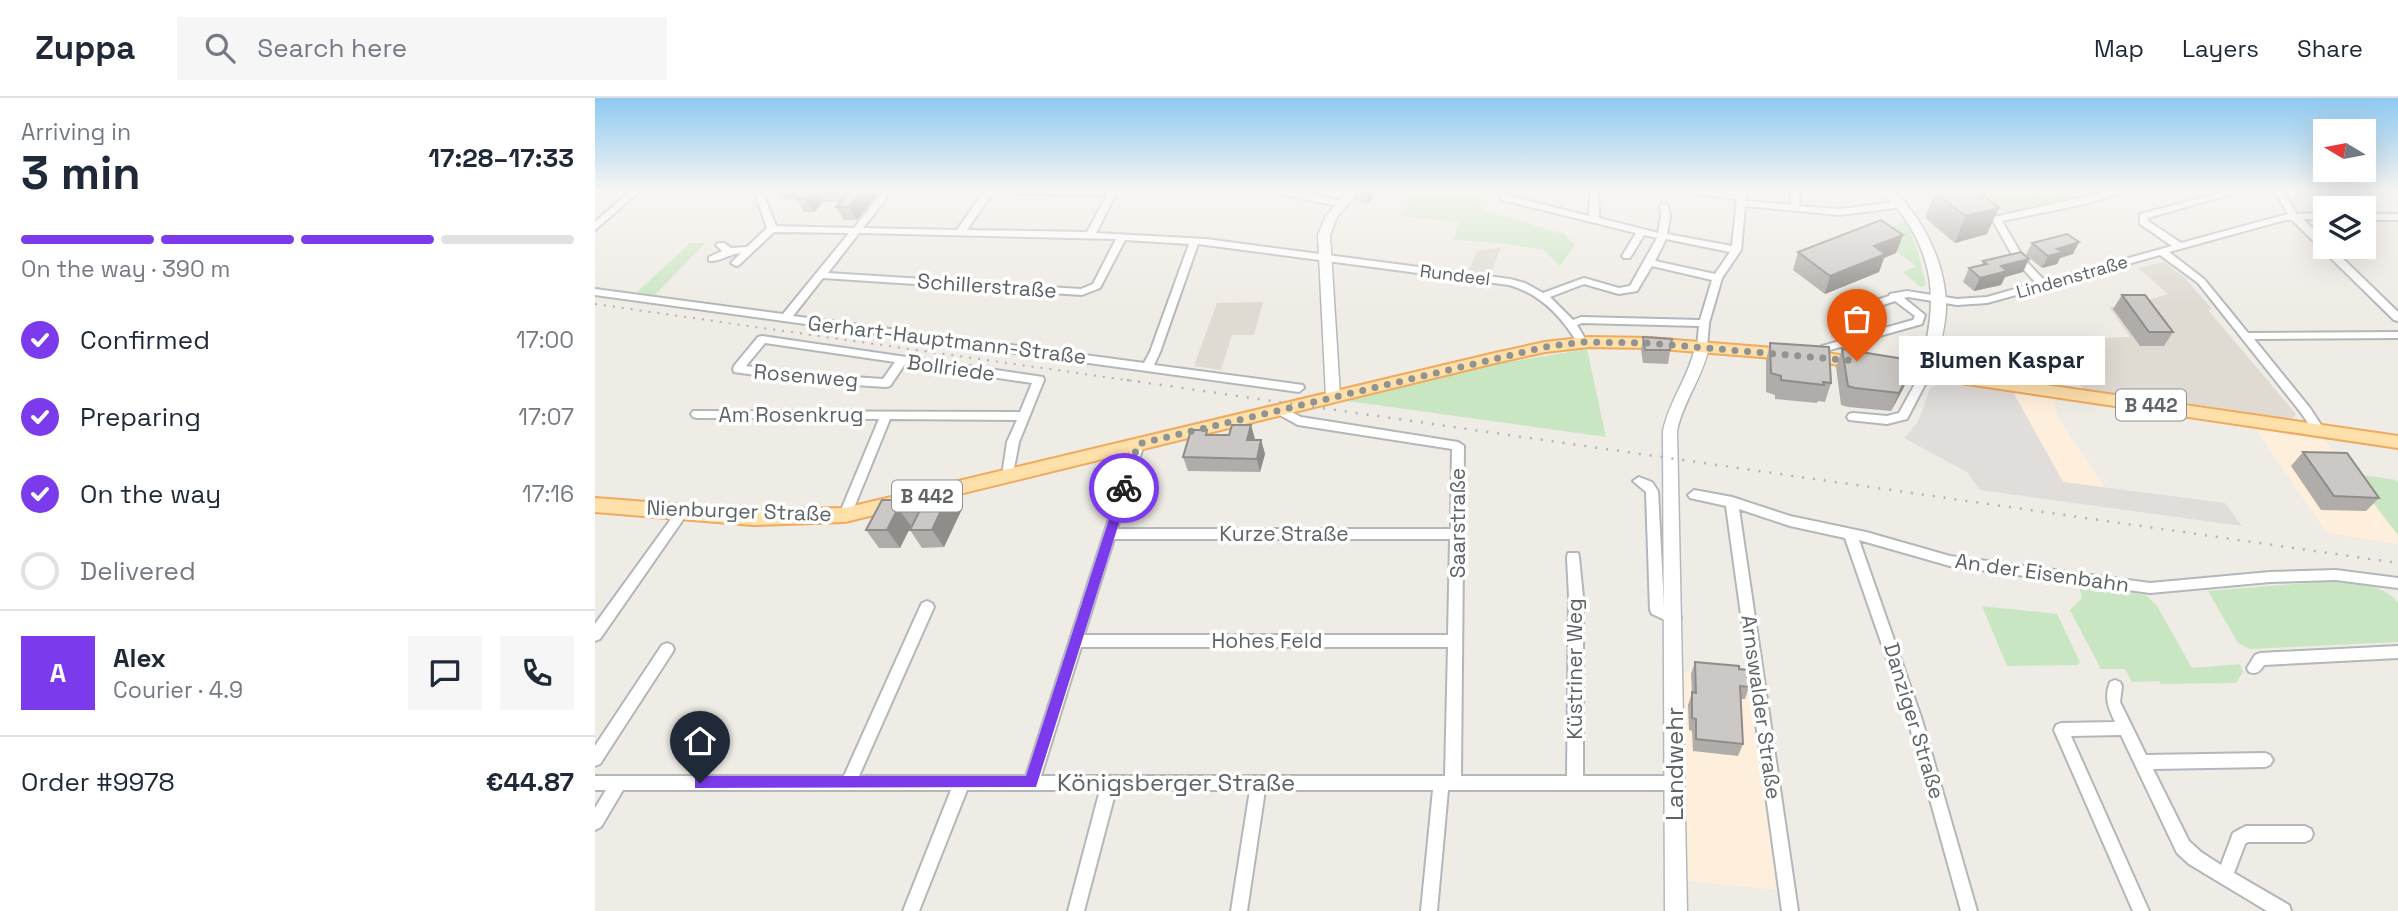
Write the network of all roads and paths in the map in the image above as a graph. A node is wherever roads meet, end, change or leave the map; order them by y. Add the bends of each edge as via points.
1 (859, 228) edge
2 (963, 228) edge
3 (1094, 228) edge
4 (1325, 228) edge
5 (1625, 228) edge
6 (1664, 228) edge
7 (1738, 228) edge
8 (1916, 228) edge
9 (2002, 228) edge
10 (2152, 228) edge
11 (2250, 228) edge
12 (772, 229) joint
13 (1641, 232) junction
14 (855, 233) junction
15 (959, 234) junction
16 (1090, 235) junction
17 (1122, 237) junction
18 (1663, 237) junction
19 (1195, 241) junction
20 (2180, 247) junction
21 (749, 250) junction
22 (1736, 250) junction
23 (2163, 252) junction
24 (1627, 256) dead end
25 (1324, 258) junction
26 (712, 259) dead end
27 (2339, 259) edge
28 (1649, 262) junction
29 (736, 263) dead end
30 (820, 275) junction
31 (1717, 278) junction
32 (2044, 286) junction
33 (595, 292) edge
34 (1542, 296) junction
35 (1894, 296) junction
36 (1939, 299) junction
37 (2398, 318) edge
38 (785, 319) junction
39 (1704, 323) junction
40 (1571, 324) junction
41 (2398, 335) edge
42 (1868, 336) junction
43 (2247, 336) junction
44 (762, 339) joint
45 (1582, 342) junction
46 (1702, 347) junction
47 (1826, 348) edge
48 (901, 362) junction
49 (1147, 367) junction
50 (1926, 373) junction
51 (1299, 388) dead end
52 (1333, 396) junction
53 (1280, 410) junction
54 (697, 414) dead end
55 (886, 415) junction
56 (1023, 416) junction
57 (1853, 417) dead end
58 (2319, 430) junction
59 (2398, 442) edge
60 (1138, 444) junction
61 (1008, 476) junction
62 (1639, 481) dead end
63 (1694, 495) dead end
64 (1732, 502) junction
65 (595, 505) edge
66 (683, 511) junction
67 (845, 514) junction
68 (1850, 533) junction
69 (1110, 534) junction
70 (1458, 534) junction
71 (1573, 557) dead end
72 (2398, 584) edge
73 (927, 607) dead end
74 (1674, 618) junction
75 (595, 635) edge
76 (1077, 641) junction
77 (1456, 641) junction
78 (667, 649) dead end
79 (2398, 652) edge
80 (2254, 668) dead end
81 (2115, 686) dead end
82 (2126, 728) junction
83 (595, 759) edge
84 (2265, 760) dead end
85 (2141, 762) junction
86 (620, 782) junction
87 (1259, 782) junction
88 (1447, 782) junction
89 (1575, 782) junction
90 (595, 783) edge
91 (848, 783) junction
92 (962, 783) junction
93 (1031, 783) junction
94 (1110, 783) junction
95 (1674, 783) junction
96 (595, 822) edge
97 (2305, 834) dead end
98 (2225, 876) junction
99 (2264, 906) edge
100 (911, 911) edge
101 (1076, 911) edge
102 (1239, 911) edge
103 (1429, 911) edge
104 (1676, 911) edge
105 (1790, 911) edge
106 (1969, 911) edge
107 (2141, 911) edge
108 (2283, 911) edge

1 - 14 street
2 - 15 street
3 - 16 street
4 - 25 street
5 - 13 street
6 - 18 street
7 - 22 street
8 - 36 street
9 - 32 street via 2020,260
10 - 20 street
11 - 20 street, Lindenstraße
12 - 14 street, Rundeel
12 - 21 street
13 - 18 street
13 - 24 street
14 - 15 street, Rundeel
14 - 30 street
15 - 16 street, Rundeel
16 - 17 street, Rundeel
17 - 19 street, Rundeel
17 - 30 street, Schillerstraße via 1097,286 1082,292
18 - 22 street
18 - 28 street
19 - 25 street, Rundeel
19 - 49 street
20 - 23 street, Lindenstraße
21 - 26 street via 725,248
21 - 29 street
22 - 31 street
23 - 32 street, Lindenstraße
23 - 43 street via 2201,281
25 - 34 street, Rundeel via 1510,282
25 - 52 street
27 - 37 street
28 - 31 street
28 - 34 street via 1633,289 1619,291 1584,281
30 - 38 street
31 - 39 street
32 - 36 street, Lindenstraße via 1976,302
33 - 38 street, Gerhart-Hauptmann-Straße
34 - 40 street, Rundeel
35 - 36 street, Lindenstraße
35 - 42 street via 1845,314
35 - 42 street via 1920,315 1918,323
36 - 50 street
38 - 49 street, Gerhart-Hauptmann-Straße
39 - 40 street via 1581,320
39 - 46 street
40 - 45 street, Rundeel
41 - 43 street
42 - 47 street
43 - 58 street
44 - 48 street, Bollriede
44 - 48 street, Rosenweg via 738,369 886,383
45 - 46 main road, Nienburger Straße / B 442
45 - 52 main road, Nienburger Straße / B 442
46 - 50 main road, B 442 via 1847,360
46 - 74 street, Landwehr via 1694,379 1678,404 1670,431
48 - 56 street, Bollriede via 1039,380
49 - 51 street, Gerhart-Hauptmann-Straße
50 - 57 street via 1901,418
50 - 58 main road, B 442
52 - 53 main road, Nienburger Straße / B 442
53 - 60 main road, Nienburger Straße / B 442
53 - 70 street, Saarstraße via 1298,421 1458,446
54 - 55 street, Am Rosenkrug
55 - 56 street, Am Rosenkrug
55 - 67 street, Am Rosenkrug
56 - 61 street, Bollriede
58 - 59 main road, B 442
60 - 61 main road, Nienburger Straße / B 442
60 - 69 street
61 - 67 main road, Nienburger Straße / B 442
62 - 74 street via 1652,491 1657,611
63 - 64 street, An der Eisenbahn
64 - 68 street, An der Eisenbahn via 1790,521
64 - 105 street, Arnswalder Straße
65 - 66 main road, Nienburger Straße / B 442
66 - 67 main road, Nienburger Straße / B 442 via 818,518
66 - 75 street
68 - 72 street, An der Eisenbahn via 1950,561 2150,588 2336,575
68 - 106 street, Danziger Straße via 1907,696
69 - 70 street, Kurze Straße
69 - 76 street
70 - 77 street, Saarstraße
71 - 89 street, Küstriner Weg
73 - 91 street
74 - 95 street, Landwehr
76 - 77 street, Hohes Feld
76 - 93 street
77 - 88 street, Saarstraße
78 - 83 street
79 - 80 street via 2260,659
81 - 82 street via 2113,702
82 - 85 street
82 - 107 street via 2061,730
84 - 85 street
85 - 98 street via 2183,847
86 - 90 street, Königsberger Straße
86 - 91 street, Königsberger Straße
86 - 96 street
87 - 88 street, Königsberger Straße
87 - 94 street, Königsberger Straße
87 - 102 street
88 - 89 street, Königsberger Straße
88 - 103 street, Saarstraße
89 - 95 street, Königsberger Straße
91 - 92 street, Königsberger Straße
92 - 93 street, Königsberger Straße
92 - 100 street
93 - 94 street, Königsberger Straße
94 - 101 street
95 - 104 street, Landwehr
97 - 98 street via 2246,834 2239,839
98 - 99 street
99 - 108 street

